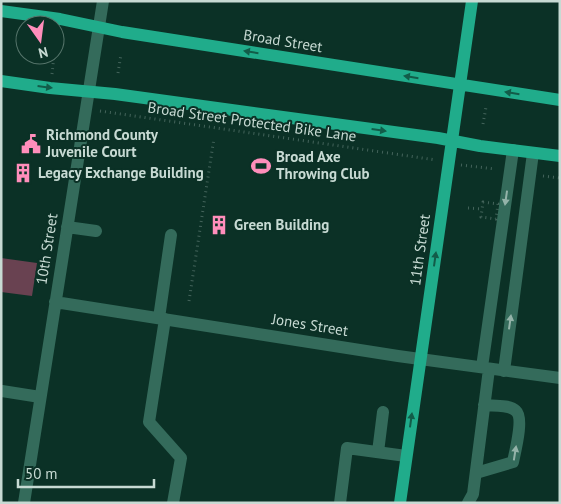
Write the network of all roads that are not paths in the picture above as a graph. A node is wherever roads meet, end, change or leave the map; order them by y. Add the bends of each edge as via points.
1 (103, 1) edge
2 (472, 1) edge
3 (1, 11) edge
4 (99, 27) junction
5 (1, 81) edge
6 (460, 85) junction
7 (88, 91) junction
8 (560, 100) edge
9 (452, 140) junction
10 (513, 150) junction
11 (533, 153) junction
12 (560, 156) edge
13 (67, 227) junction
14 (96, 231) dead end
15 (171, 235) dead end
16 (55, 302) junction
17 (162, 319) junction
18 (421, 359) junction
19 (485, 368) junction
20 (504, 371) junction
21 (560, 378) edge
22 (2, 391) edge
23 (40, 397) junction
24 (484, 405) junction
25 (383, 412) dead end
26 (378, 452) junction
27 (406, 456) junction
28 (476, 473) junction
29 (472, 500) edge
30 (24, 503) edge
31 (173, 503) edge
32 (340, 503) edge
33 (400, 503) edge

1 - 4 street, 10th Street
2 - 6 main road, 11th Street
3 - 4 main road, Broad Street
6 -> 4 main road, Broad Street
4 - 7 street, 10th Street
5 -> 7 main road
8 -> 6 main road, Broad Street
6 - 9 main road, 11th Street
7 -> 9 main road
7 - 13 street, 10th Street
9 - 10 main road
18 -> 9 main road, 11th Street
10 - 11 main road
10 -> 19 street
11 - 12 main road
20 -> 11 street
13 - 14 street
13 - 16 street, 10th Street
15 - 17 street
16 - 17 street, Jones Street
16 - 23 street, 10th Street
17 - 18 street, Jones Street
17 - 31 street via 149,422 180,458
18 - 19 street, Jones Street
27 -> 18 main road, 11th Street
19 - 20 street, Jones Street
19 - 24 street
20 - 21 street, Jones Street
22 - 23 street
23 - 30 street, 10th Street
24 - 28 street
28 -> 24 street via 513,462 519,424 519,416 509,407
25 - 26 street
26 - 27 street
26 - 32 street via 347,448
27 - 33 main road, 11th Street
28 - 29 street

